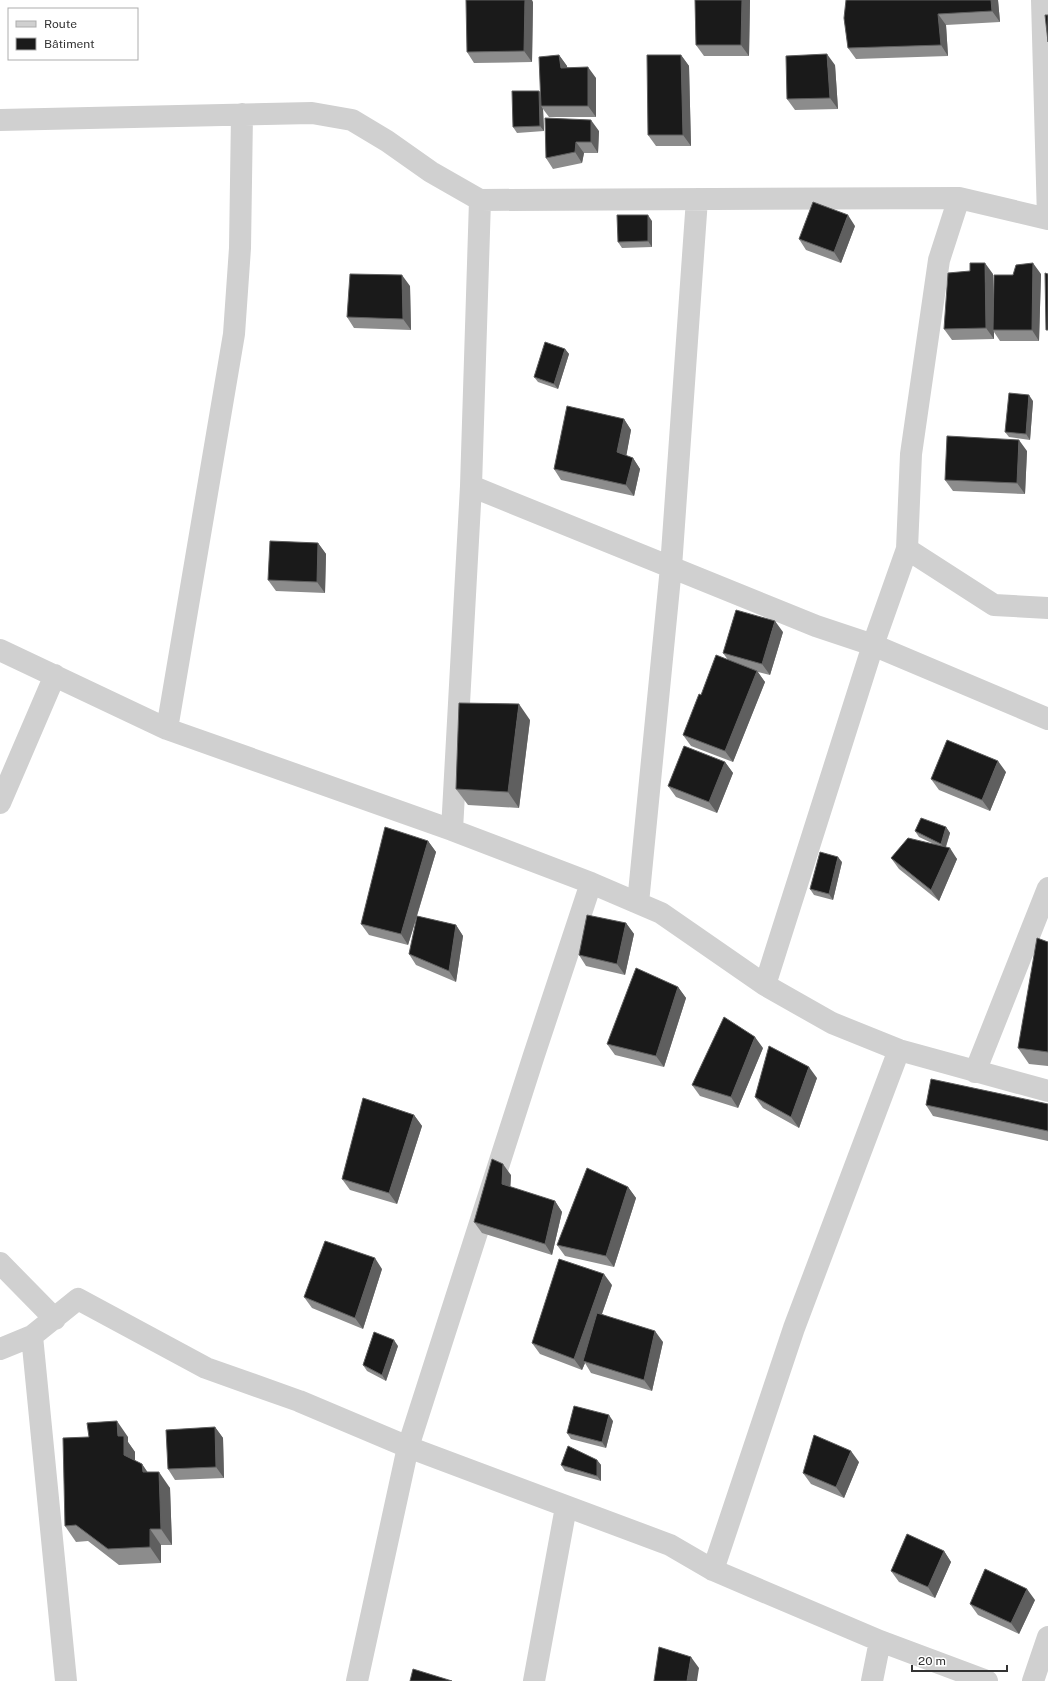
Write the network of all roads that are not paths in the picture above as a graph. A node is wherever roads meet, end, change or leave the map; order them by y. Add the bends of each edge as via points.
1 (1042, 0) edge
2 (242, 114) junction
3 (0, 120) edge
4 (958, 198) junction
5 (697, 199) junction
6 (480, 200) junction
7 (1048, 219) edge
8 (471, 486) junction
9 (907, 549) junction
10 (671, 567) junction
11 (1048, 608) edge
12 (873, 645) junction
13 (0, 650) edge
14 (55, 675) junction
15 (1048, 719) edge
16 (168, 729) junction
17 (0, 803) edge
18 (452, 830) junction
19 (591, 883) junction
20 (1048, 888) edge
21 (638, 903) junction
22 (765, 985) junction
23 (899, 1050) junction
24 (975, 1072) junction
25 (1048, 1091) edge
26 (0, 1262) edge
27 (54, 1319) junction
28 (32, 1336) junction
29 (0, 1349) edge
30 (408, 1447) junction
31 (566, 1507) junction
32 (713, 1570) junction
33 (1048, 1637) edge
34 (880, 1641) junction
35 (66, 1681) edge
36 (357, 1681) edge
37 (534, 1681) edge
38 (872, 1681) edge
39 (987, 1681) edge
40 (1033, 1681) edge

1 - 7 street
2 - 3 street
2 - 6 street via 312,113 352,120 431,172
2 - 16 street via 240,248 234,334
4 - 5 street
4 - 7 street
4 - 9 street via 939,260 912,446
5 - 6 street
5 - 10 street
6 - 8 street
8 - 10 street
8 - 18 street
9 - 11 street via 994,605
9 - 12 street
10 - 12 street via 816,626
10 - 21 street
12 - 15 street
12 - 22 street
13 - 14 street
14 - 16 street
14 - 17 street
16 - 18 street
18 - 19 street
19 - 21 street
19 - 30 street
20 - 24 street
21 - 22 street via 661,913
22 - 23 street via 832,1023
23 - 24 street
23 - 32 street via 794,1328
24 - 25 street
26 - 27 street
27 - 28 street
27 - 30 street via 78,1299 206,1368 299,1401
28 - 29 street
28 - 35 street
30 - 31 street
30 - 36 street
31 - 32 street via 670,1545
31 - 37 street
32 - 34 street
33 - 40 street
34 - 38 street
34 - 39 street

